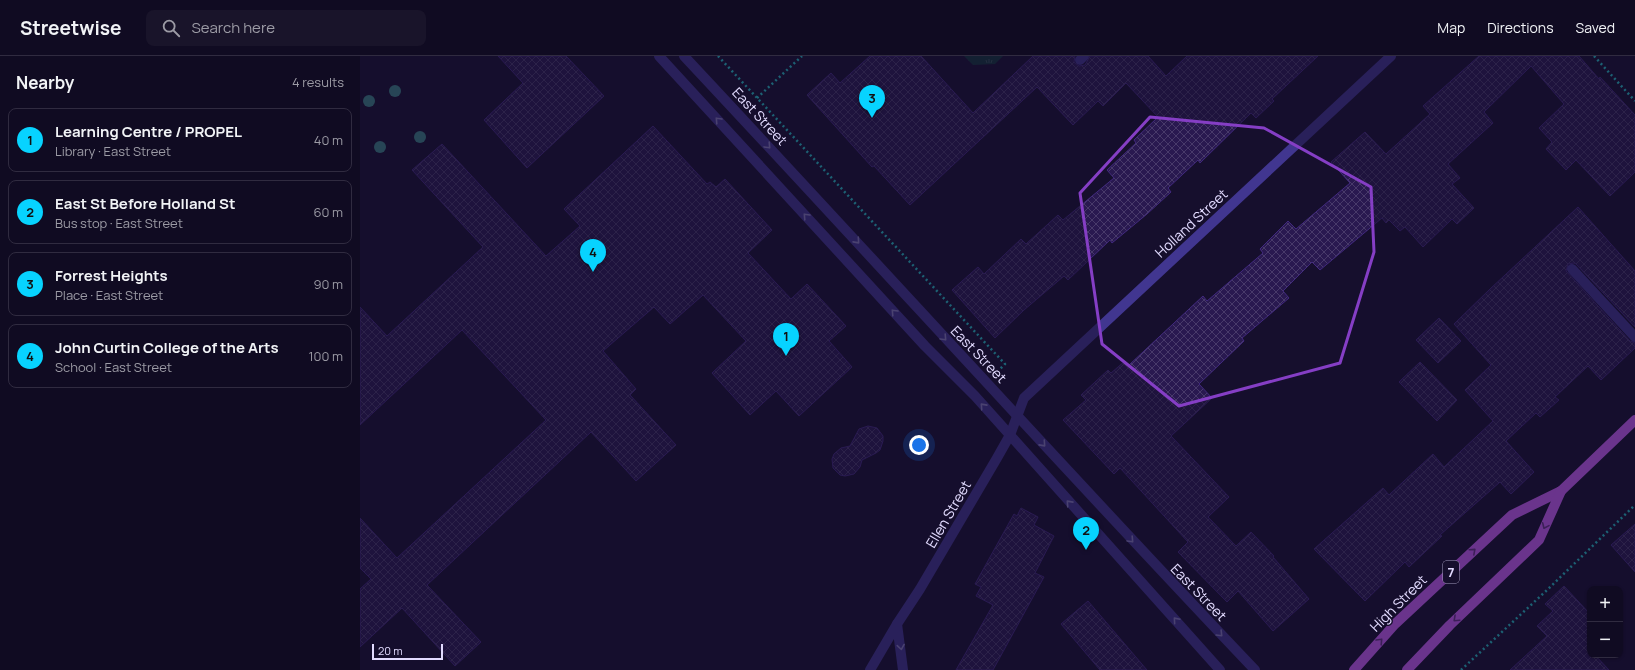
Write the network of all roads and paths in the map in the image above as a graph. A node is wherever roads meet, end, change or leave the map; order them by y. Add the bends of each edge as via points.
1 (659, 56) edge
2 (684, 56) edge
3 (718, 56) edge
4 (802, 56) edge
5 (1391, 56) edge
6 (1594, 56) edge
7 (757, 98) junction
8 (1635, 101) edge
9 (1572, 269) dead end
10 (1635, 337) edge
11 (998, 371) dead end
12 (1017, 415) junction
13 (1635, 420) edge
14 (1010, 435) junction
15 (1561, 491) junction
16 (1635, 505) edge
17 (897, 624) junction
18 (870, 670) edge
19 (903, 670) edge
20 (1220, 670) edge
21 (1255, 670) edge
22 (1354, 670) edge
23 (1407, 670) edge
24 (1461, 670) edge

14 -> 1 street
2 -> 12 street, East Street
3 - 7 path
4 - 7 path
5 - 12 street, Holland Street via 1024,398
6 - 8 path
7 - 11 path via 1005,364
9 - 10 street
12 - 14 street, Ellen Street
12 -> 21 street, East Street via 1157,568
13 - 15 main road, High Street / 7
14 - 17 street, Ellen Street
20 -> 14 street
22 -> 15 main road, High Street / 7 via 1395,624 1512,515
15 -> 23 main road, High Street / 7 via 1539,540
16 - 24 path
17 - 18 street, Ellen Street
17 -> 19 street

